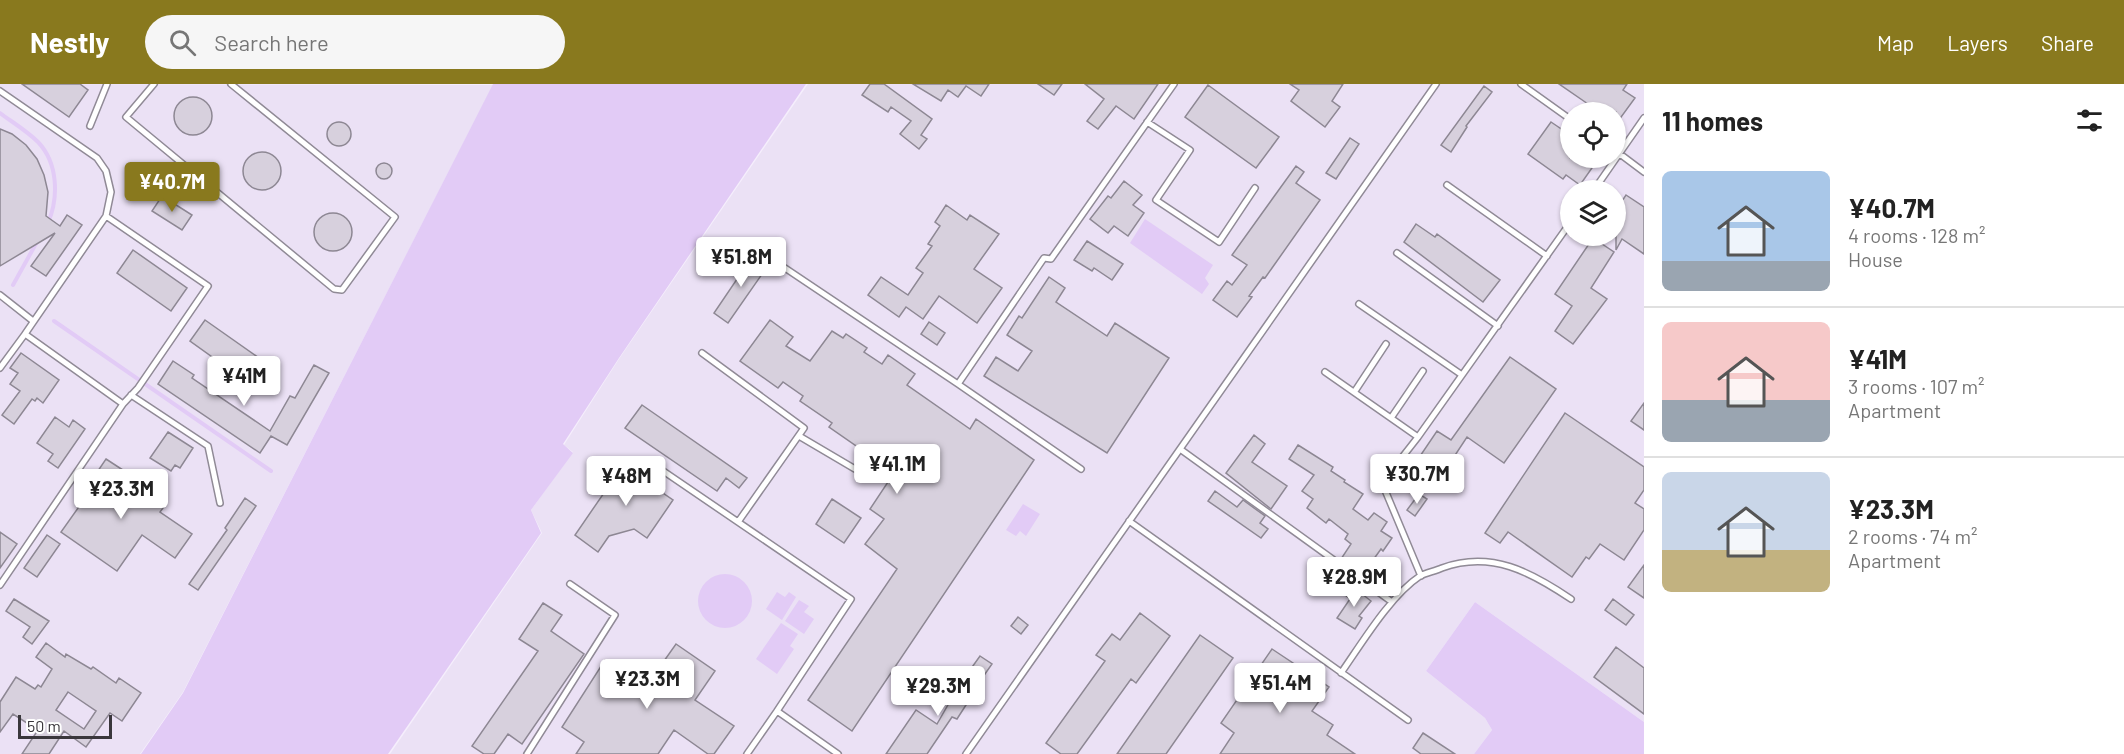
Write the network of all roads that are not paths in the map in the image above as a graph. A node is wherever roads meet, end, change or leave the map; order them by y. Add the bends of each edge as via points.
1 (107, 84) edge
2 (154, 84) edge
3 (231, 84) edge
4 (1174, 84) edge
5 (1436, 84) edge
6 (1521, 84) edge
7 (0, 91) edge
8 (1560, 112) edge
9 (1644, 118) edge
10 (1147, 123) junction
11 (90, 126) dead end
12 (1626, 142) edge
13 (1626, 159) edge
14 (1644, 172) edge
15 (1447, 185) dead end
16 (1255, 188) dead end
17 (106, 216) junction
18 (1560, 237) edge
19 (1397, 253) dead end
20 (1547, 256) junction
21 (784, 268) dead end
22 (0, 295) edge
23 (1359, 304) dead end
24 (33, 321) junction
25 (1498, 326) junction
26 (25, 334) junction
27 (1386, 344) dead end
28 (702, 353) dead end
29 (0, 368) edge
30 (1424, 371) dead end
31 (1325, 372) dead end
32 (1462, 375) junction
33 (958, 384) junction
34 (1355, 391) junction
35 (131, 395) junction
36 (123, 404) junction
37 (1391, 418) junction
38 (799, 436) junction
39 (1418, 437) junction
40 (1180, 449) junction
41 (650, 462) dead end
42 (855, 468) dead end
43 (1081, 469) dead end
44 (220, 503) dead end
45 (1129, 521) junction
46 (738, 522) junction
47 (1421, 576) junction
48 (570, 584) dead end
49 (0, 585) edge
50 (1571, 599) dead end
51 (1392, 602) junction
52 (1341, 673) junction
53 (777, 711) junction
54 (1408, 720) dead end
55 (527, 754) edge
56 (747, 754) edge
57 (838, 754) edge
58 (966, 754) edge

1 - 11 lane
2 - 3 lane via 126,117 334,289 342,290 395,217
4 - 10 lane
5 - 40 lane
6 - 8 lane
7 - 17 lane via 97,158 106,171 111,192
9 - 12 lane
10 - 16 lane via 1190,150 1156,200 1219,242
10 - 33 lane via 1051,259 1044,258
13 - 14 lane
15 - 20 lane
17 - 24 lane
17 - 35 lane via 208,286
18 - 20 lane
19 - 25 lane
20 - 25 lane
21 - 33 lane
22 - 24 lane
23 - 32 lane
24 - 26 lane
25 - 32 lane
26 - 29 lane
26 - 36 lane
27 - 34 lane
28 - 38 lane via 804,428
30 - 37 lane
31 - 34 lane
32 - 39 lane
33 - 43 lane
34 - 37 lane
35 - 36 lane
35 - 44 lane via 208,446
36 - 49 lane
37 - 39 lane
38 - 42 lane
38 - 46 lane
39 - 47 lane via 1382,483
40 - 45 lane
40 - 51 lane
41 - 46 lane
45 - 52 lane
45 - 58 lane
46 - 53 lane via 851,599
47 - 50 lane via 1450,565 1485,561 1537,577
47 - 51 lane
48 - 55 lane via 615,615
51 - 52 lane
52 - 54 lane
53 - 56 lane
53 - 57 lane

